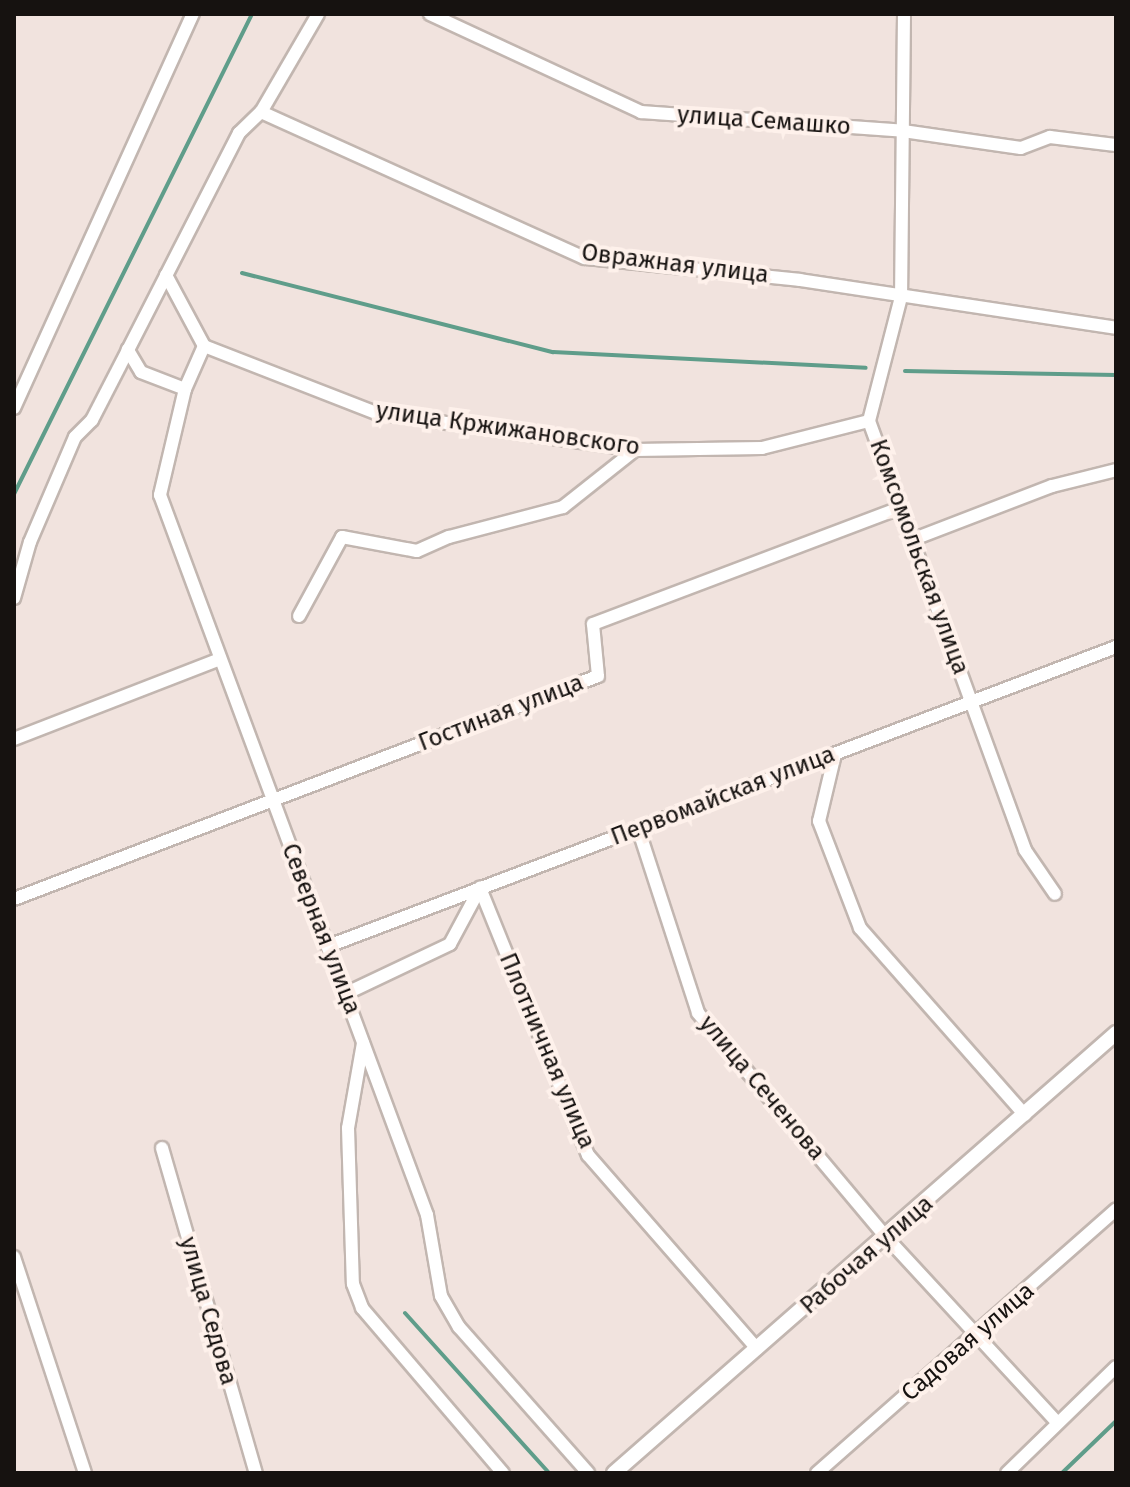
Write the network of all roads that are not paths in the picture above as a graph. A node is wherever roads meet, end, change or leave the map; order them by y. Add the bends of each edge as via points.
1 (193, 14) edge
2 (318, 14) edge
3 (430, 14) edge
4 (904, 14) edge
5 (261, 112) junction
6 (903, 131) junction
7 (1116, 145) edge
8 (166, 275) junction
9 (901, 297) junction
10 (1116, 328) edge
11 (204, 346) junction
12 (128, 350) junction
13 (185, 389) junction
14 (14, 408) edge
15 (869, 421) junction
16 (635, 450) junction
17 (1116, 470) edge
18 (902, 507) junction
19 (914, 539) junction
20 (14, 598) edge
21 (299, 616) dead end
22 (1116, 647) edge
23 (220, 659) junction
24 (972, 701) junction
25 (14, 739) edge
26 (835, 754) junction
27 (271, 800) junction
28 (638, 828) junction
29 (480, 888) junction
30 (1055, 894) dead end
31 (14, 899) edge
32 (331, 945) junction
33 (347, 993) junction
34 (1116, 1033) edge
35 (364, 1040) junction
36 (1025, 1115) junction
37 (162, 1148) dead end
38 (1116, 1209) edge
39 (887, 1238) junction
40 (14, 1257) edge
41 (977, 1336) junction
42 (757, 1349) junction
43 (1116, 1367) edge
44 (1056, 1421) junction
45 (85, 1473) edge
46 (256, 1473) edge
47 (503, 1473) edge
48 (588, 1473) edge
49 (614, 1473) edge
50 (817, 1473) edge
51 (1007, 1473) edge

1 - 14 street
2 - 5 street
3 - 6 street, улица Семашко via 641,112
4 - 6 street, Комсомольская улица
5 - 8 street via 239,133
5 - 9 street, Овражная улица via 585,258 800,280
6 - 7 street, улица Семашко via 1021,148 1050,137
6 - 9 street, Комсомольская улица
8 - 11 street
8 - 12 street
9 - 10 street, Овражная улица
9 - 15 street, Комсомольская улица
11 - 13 street, Северная улица
11 - 16 street, улица Кржижановского via 376,413
12 - 13 street via 141,372
12 - 20 street via 92,420 75,437 30,542
13 - 23 street, Северная улица via 160,495
15 - 16 street, улица Кржижановского via 762,448
15 - 18 street, Комсомольская улица
16 - 21 street via 563,507 449,537 417,551 342,537
17 - 19 street via 1052,486
18 - 19 street, Комсомольская улица
18 - 27 street, Гостиная улица via 593,624 598,676
19 - 24 street, Комсомольская улица
22 - 24 street, Первомайская улица
23 - 25 street
23 - 27 street, Северная улица
24 - 26 street, Первомайская улица
24 - 30 street, Комсомольская улица via 1025,850
26 - 28 street, Первомайская улица
26 - 36 street via 819,821 860,928
27 - 31 street
27 - 32 street, Северная улица
28 - 29 street, Первомайская улица
28 - 39 street, улица Сеченова via 698,1013
29 - 32 street, Первомайская улица
29 - 33 street via 450,944
29 - 42 street, Плотничная улица via 588,1155
32 - 33 street, Северная улица
33 - 35 street, Северная улица
34 - 36 street, Рабочая улица
35 - 47 street via 348,1128 353,1284 362,1308
35 - 48 street, Северная улица via 427,1215 441,1296 459,1327
36 - 39 street, Рабочая улица
37 - 46 street, улица Седова
38 - 41 street, Садовая улица
39 - 41 street, улица Сеченова
39 - 42 street, Рабочая улица
40 - 45 street
41 - 44 street, улица Сеченова
41 - 50 street, Садовая улица
42 - 49 street, Рабочая улица
43 - 44 street
44 - 51 street

